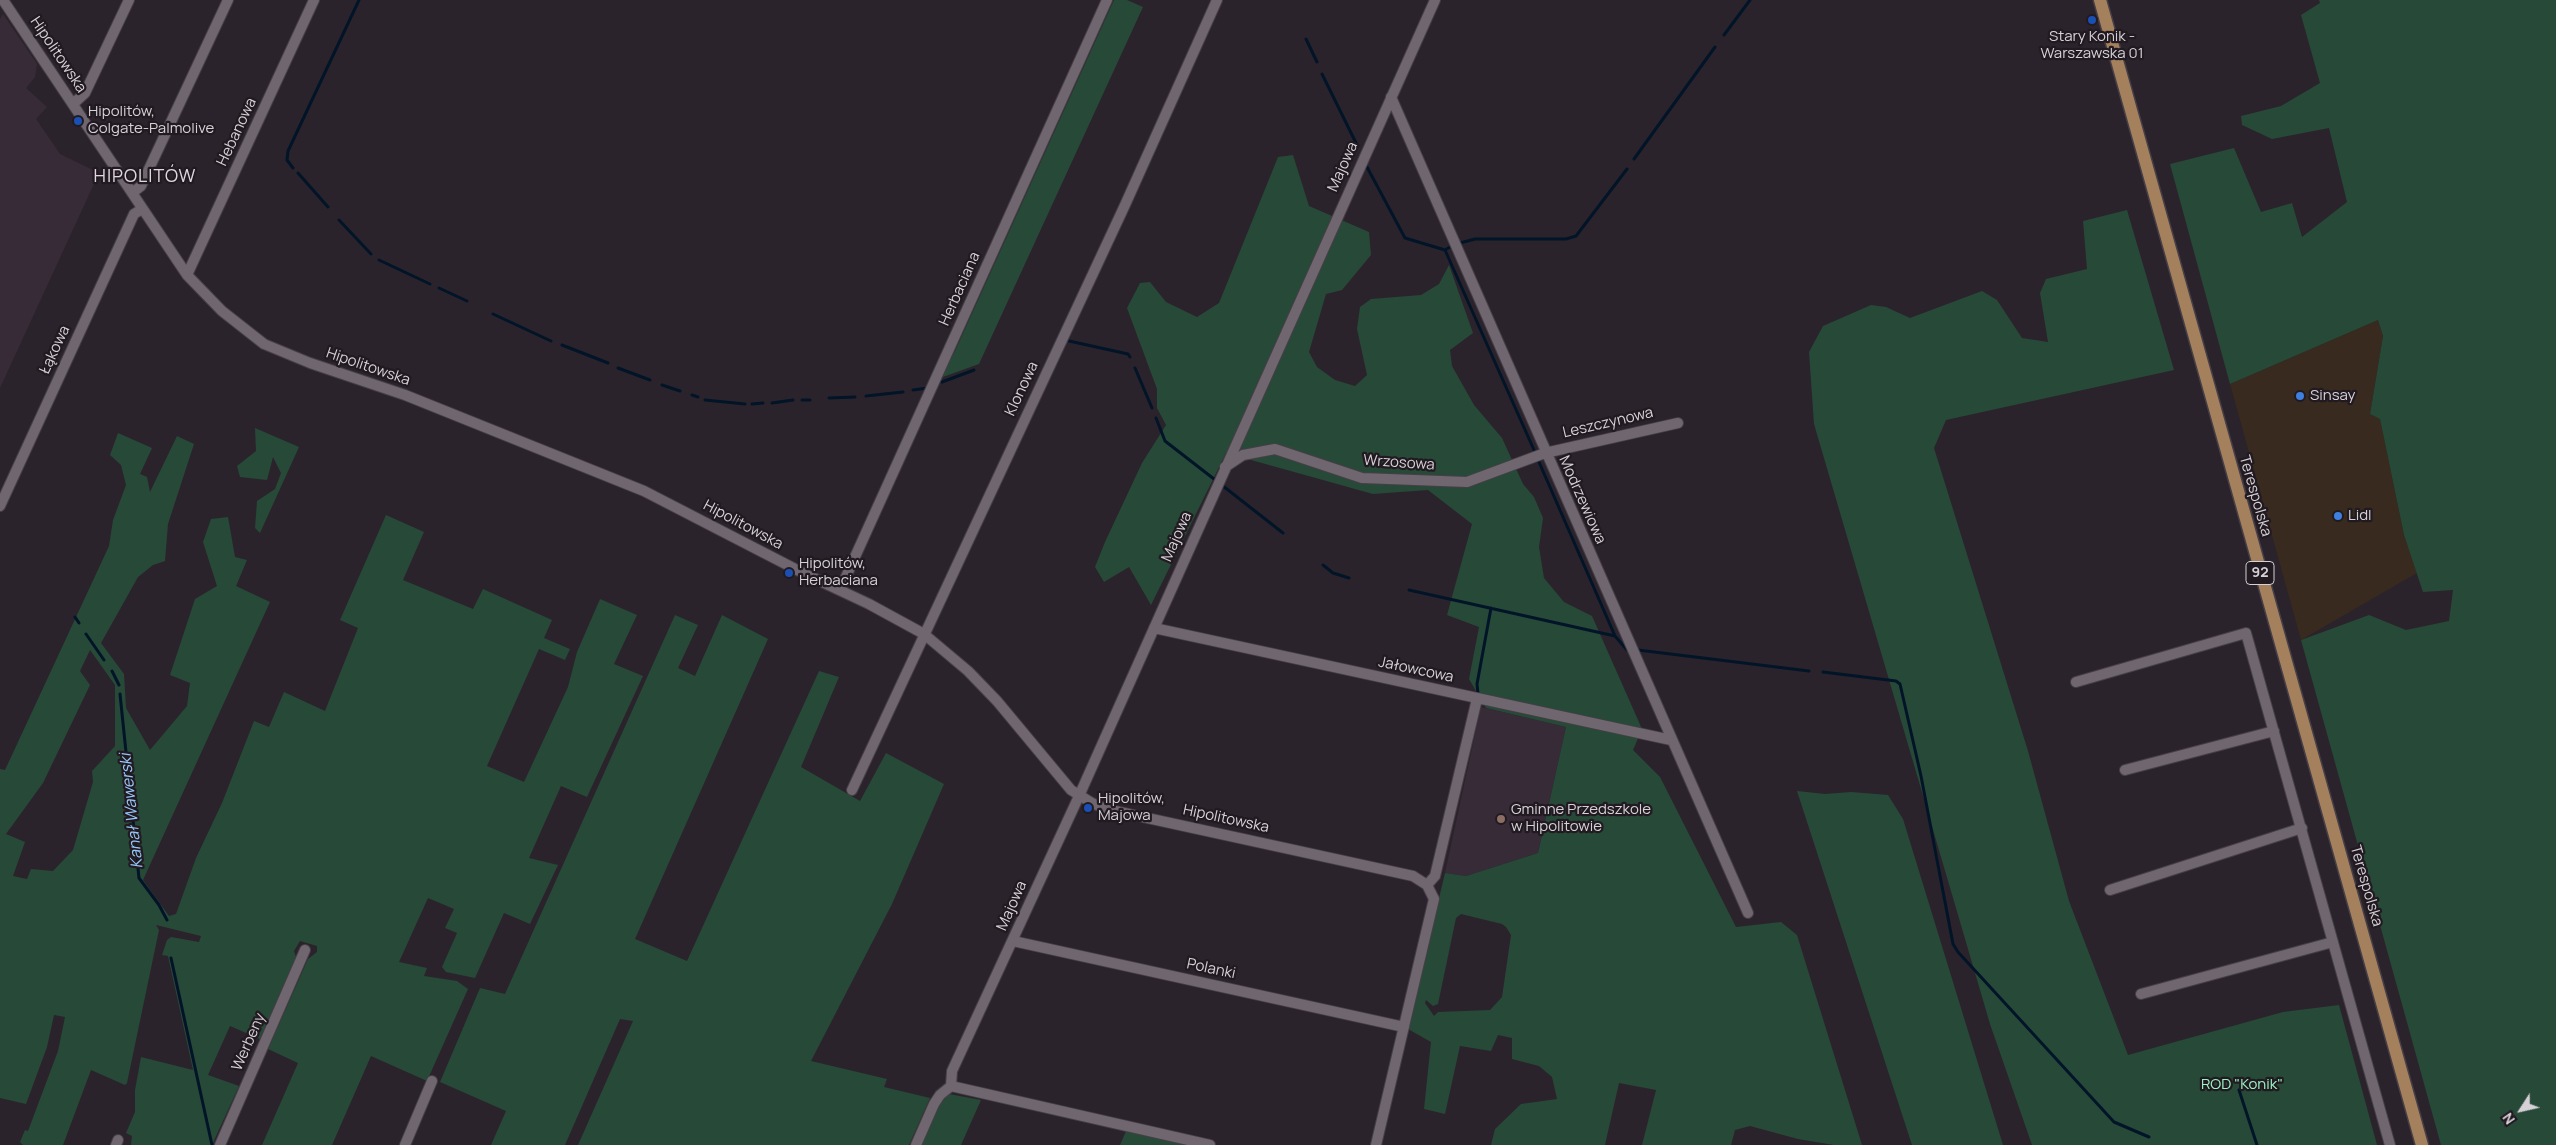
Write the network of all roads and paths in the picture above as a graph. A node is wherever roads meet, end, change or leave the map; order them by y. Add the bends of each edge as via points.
1 (3, 0) edge
2 (129, 0) edge
3 (228, 0) edge
4 (314, 0) edge
5 (1107, 0) edge
6 (1216, 0) edge
7 (1435, 0) edge
8 (2100, 0) edge
9 (1391, 97) junction
10 (73, 104) junction
11 (132, 193) junction
12 (142, 209) junction
13 (187, 276) junction
14 (1678, 423) dead end
15 (1545, 453) junction
16 (1224, 468) junction
17 (0, 506) edge
18 (840, 590) junction
19 (1154, 628) junction
20 (924, 634) junction
21 (2076, 682) dead end
22 (1477, 698) junction
23 (2274, 731) junction
24 (1671, 740) junction
25 (2125, 770) dead end
26 (852, 790) dead end
27 (1078, 796) junction
28 (2302, 828) junction
29 (1427, 885) junction
30 (2110, 890) dead end
31 (1748, 913) dead end
32 (1013, 941) junction
33 (2333, 942) junction
34 (305, 950) dead end
35 (2141, 994) dead end
36 (1404, 1027) junction
37 (432, 1081) dead end
38 (951, 1086) junction
39 (1204, 1144) edge
40 (220, 1145) edge
41 (404, 1145) edge
42 (916, 1145) edge
43 (1376, 1145) edge
44 (2390, 1145) edge
45 (2422, 1145) edge

1 - 10 street, Hipolitowska
2 - 10 street via 85,93
3 - 11 street via 141,186
4 - 13 street, Hebanowa
5 - 18 street, Herbaciana
6 - 20 street, Klonowa via 1121,214
7 - 9 street, Majowa
8 - 45 main road, Terespolska / 92
9 - 15 street, Modrzewiowa
9 - 16 street, Majowa
10 - 11 street, Hipolitowska
11 - 12 street, Hipolitowska
12 - 13 street, Hipolitowska
12 - 17 street, Łąkowa via 134,214
13 - 18 street, Hipolitowska via 222,311 272,348 405,395 644,491
14 - 15 street, Leszczynowa
15 - 16 street, Wrzosowa via 1467,482 1362,478 1275,449 1243,455
15 - 24 street, Modrzewiowa
16 - 19 street, Majowa
18 - 20 street, Hipolitowska
19 - 22 street, Jałowcowa
19 - 27 street, Majowa
20 - 26 street, Klonowa
20 - 27 street, Hipolitowska via 968,671
21 - 23 street via 2246,633
22 - 24 street, Jałowcowa
22 - 29 street via 1435,876
23 - 25 street
23 - 28 street
24 - 31 street, Modrzewiowa
27 - 29 street, Hipolitowska via 1106,809 1414,876
27 - 32 street, Majowa
28 - 30 street
28 - 33 street
29 - 36 street via 1434,899
32 - 36 street, Polanki
32 - 38 street, Majowa via 952,1071
33 - 35 street
33 - 44 street
34 - 40 street, Werbeny
36 - 43 street
37 - 41 street
38 - 39 street
38 - 42 street via 934,1104

